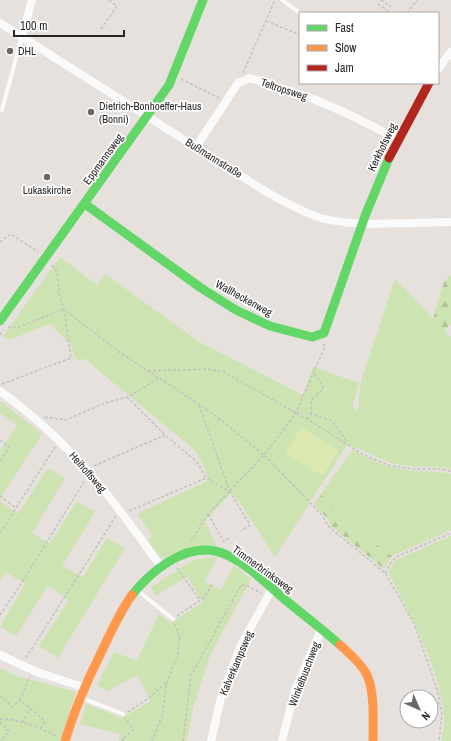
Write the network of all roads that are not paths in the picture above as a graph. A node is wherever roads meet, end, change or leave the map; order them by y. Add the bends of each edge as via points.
1 (32, 0) edge
2 (203, 0) edge
3 (282, 0) edge
4 (299, 12) edge
5 (0, 23) edge
6 (22, 36) junction
7 (451, 52) edge
8 (439, 69) edge
9 (428, 84) edge
10 (2, 110) dead end
11 (148, 117) junction
12 (398, 139) junction
13 (196, 147) junction
14 (85, 204) junction
15 (451, 222) edge
16 (362, 223) junction
17 (3, 323) edge
18 (0, 391) edge
19 (161, 568) junction
20 (136, 590) junction
21 (270, 593) junction
22 (172, 619) road end
23 (321, 630) junction
24 (0, 655) edge
25 (83, 687) junction
26 (80, 697) junction
27 (122, 714) road end
28 (65, 741) edge
29 (211, 741) edge
30 (282, 741) edge
31 (374, 741) edge

1 - 6 street
2 - 11 street, Eppmannsweg via 169,85
3 - 4 lane
5 - 6 street, Bußmannstraße
6 - 10 lane
6 - 11 street, Bußmannstraße
7 - 8 street
9 - 12 street, Kerkhofsweg
11 - 13 street, Bußmannstraße
11 - 14 street, Eppmannsweg
12 - 13 street, Teltropsweg via 346,112 250,78 238,83
12 - 16 street, Kerkhofsweg
13 - 16 street, Bußmannstraße via 296,208 321,218
14 - 16 street, Wallheckenweg via 201,288 236,310 270,326 312,337 324,333
14 - 17 street, Eppmannsweg
15 - 16 street, Bußmannstraße
18 - 19 street, Heihoffsweg via 40,422 88,471 122,511
19 - 20 street, Timmerbrinksweg
19 - 21 street, Timmerbrinksweg via 188,553 200,550 216,551 238,563
20 - 22 lane
20 - 25 street, Timmerbrinksweg via 124,607
21 - 23 street, Timmerbrinksweg
21 - 29 street, Kalverkampsweg via 241,645 221,698
23 - 30 street, Winkelbuschweg via 295,690
23 - 31 street, Timmerbrinksweg via 358,662 367,675
24 - 25 street via 33,670
25 - 26 street, Timmerbrinksweg
26 - 27 lane
26 - 28 street, Timmerbrinksweg

